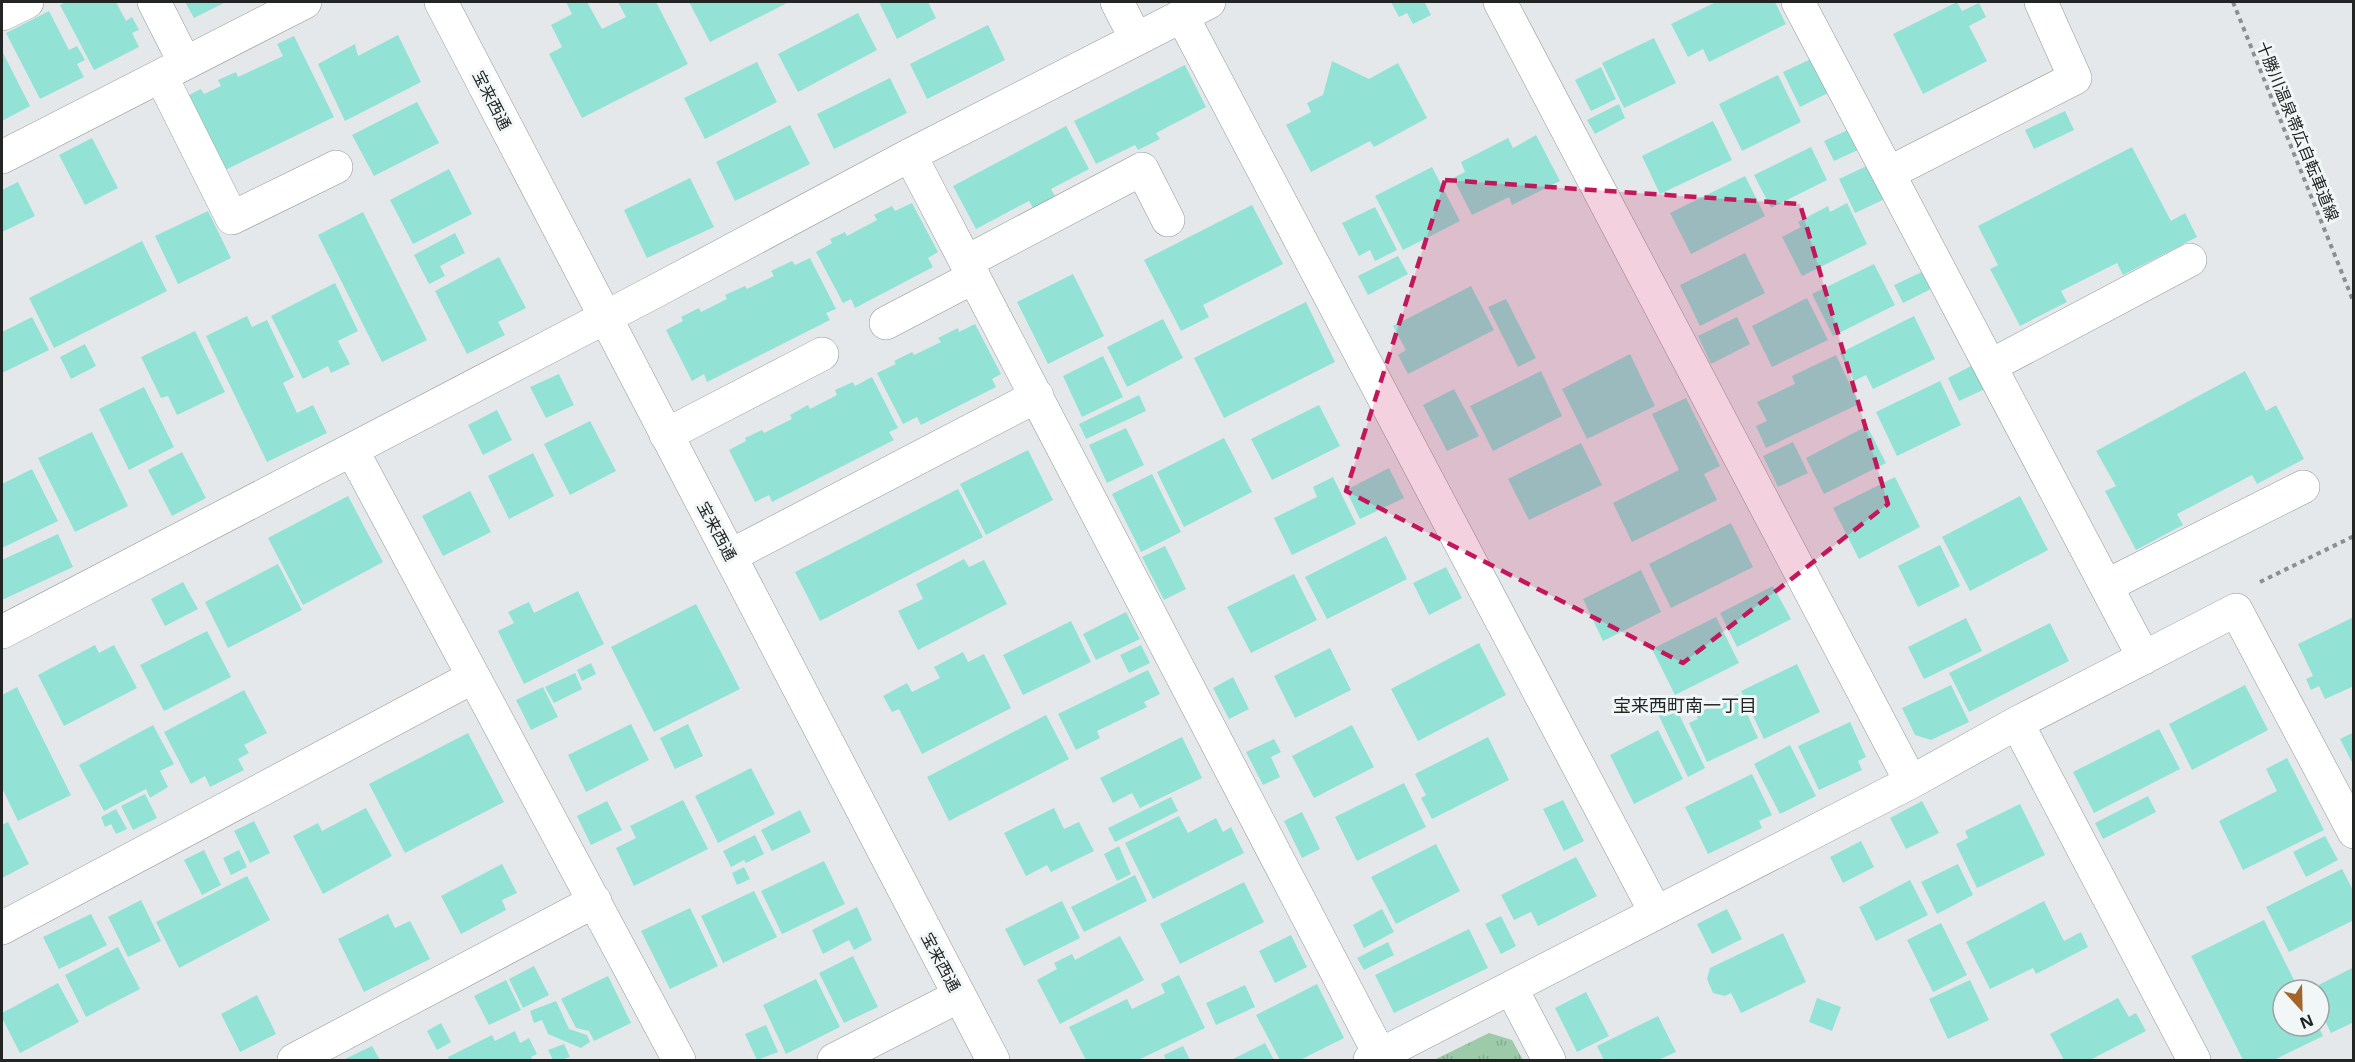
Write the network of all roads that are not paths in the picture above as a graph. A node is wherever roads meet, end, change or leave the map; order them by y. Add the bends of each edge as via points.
1 (27, 2) edge
2 (154, 2) edge
3 (305, 2) edge
4 (441, 2) edge
5 (1117, 2) edge
6 (1500, 2) edge
7 (2041, 2) edge
8 (1810, 6) edge
9 (1196, 8) edge
10 (2, 14) edge
11 (1136, 39) junction
12 (173, 69) junction
13 (910, 155) junction
14 (2, 157) edge
15 (336, 167) dead end
16 (1888, 173) junction
17 (1168, 220) dead end
18 (2190, 260) dead end
19 (970, 269) junction
20 (604, 316) junction
21 (886, 323) dead end
22 (822, 354) dead end
23 (1990, 366) junction
24 (1037, 396) junction
25 (666, 435) junction
26 (352, 450) junction
27 (2303, 487) dead end
28 (730, 556) junction
29 (2106, 586) junction
30 (2, 632) edge
31 (2144, 658) junction
32 (473, 677) junction
33 (2017, 723) junction
34 (1911, 782) junction
35 (2354, 832) edge
36 (595, 901) junction
37 (1656, 913) junction
38 (2, 928) edge
39 (1511, 988) junction
40 (959, 996) junction
41 (1375, 1058) edge
42 (294, 1060) edge
43 (680, 1060) edge
44 (834, 1060) edge
45 (993, 1060) edge
46 (1549, 1060) edge
47 (2194, 1060) edge

1 - 10 street
2 - 12 street
3 - 12 street
4 - 20 street, 宝来西通
5 - 11 street
6 - 34 street
7 - 16 street via 2075,78
8 - 16 street
9 - 11 street
9 - 37 street
11 - 13 street
12 - 14 street
12 - 15 street via 232,219
13 - 19 street
13 - 20 street
16 - 23 street
17 - 19 street via 1142,169
18 - 23 street
19 - 21 street
19 - 24 street
20 - 25 street, 宝来西通
20 - 26 street
22 - 25 street
23 - 29 street
24 - 28 street
24 - 41 street
25 - 28 street, 宝来西通
26 - 30 street
26 - 32 street
27 - 29 street
28 - 40 street, 宝来西通
29 - 31 street
31 - 33 street
31 - 35 street via 2236,610
32 - 36 street
32 - 38 street
33 - 34 street
33 - 47 street
34 - 37 street
36 - 42 street
36 - 43 street
37 - 39 street
39 - 41 street
39 - 46 street
40 - 44 street
40 - 45 street, 宝来西通

